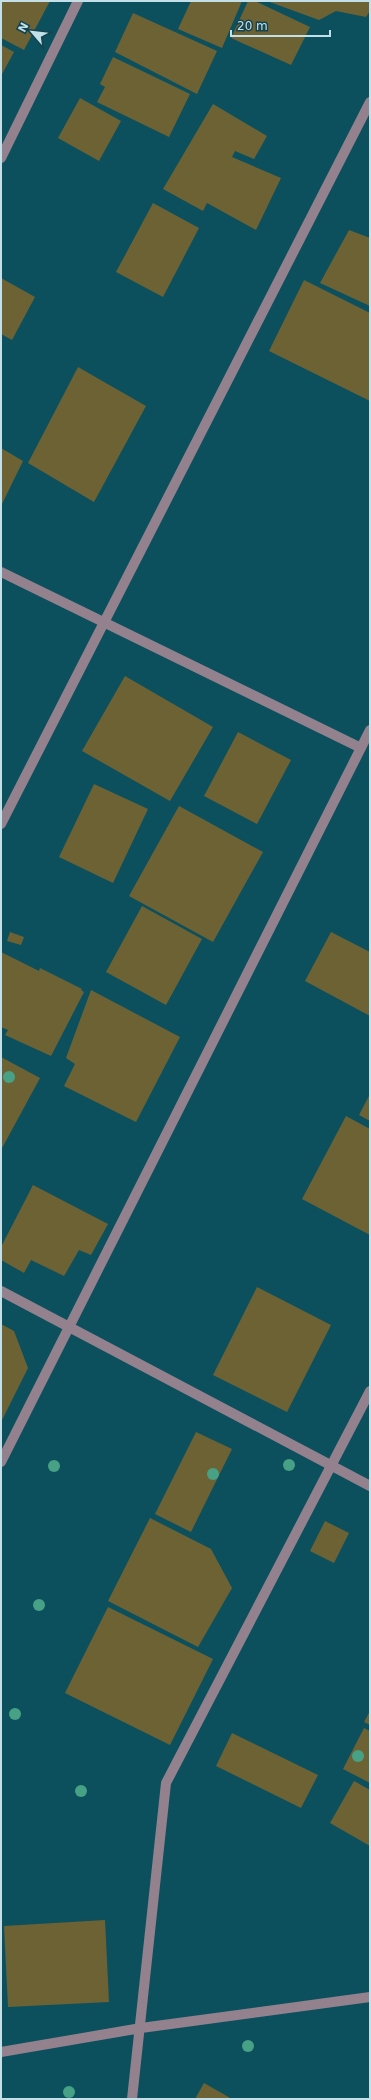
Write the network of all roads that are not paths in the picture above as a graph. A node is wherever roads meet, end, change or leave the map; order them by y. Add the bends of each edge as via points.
1 (78, 1) edge
2 (370, 102) edge
3 (1, 158) edge
4 (1, 572) edge
5 (104, 622) junction
6 (370, 730) edge
7 (361, 748) junction
8 (1, 824) edge
9 (1, 1291) edge
10 (69, 1327) junction
11 (370, 1392) edge
12 (1, 1462) edge
13 (331, 1466) junction
14 (370, 1486) edge
15 (370, 1997) edge
16 (141, 2028) junction
17 (1, 2052) edge
18 (132, 2099) edge

1 - 3 street
2 - 5 street
4 - 5 street
5 - 7 street
5 - 8 street
6 - 7 street
7 - 10 street
9 - 10 street
10 - 12 street
10 - 13 street
11 - 13 street
13 - 14 street
13 - 16 street via 166,1783
15 - 16 street
16 - 17 street
16 - 18 street

